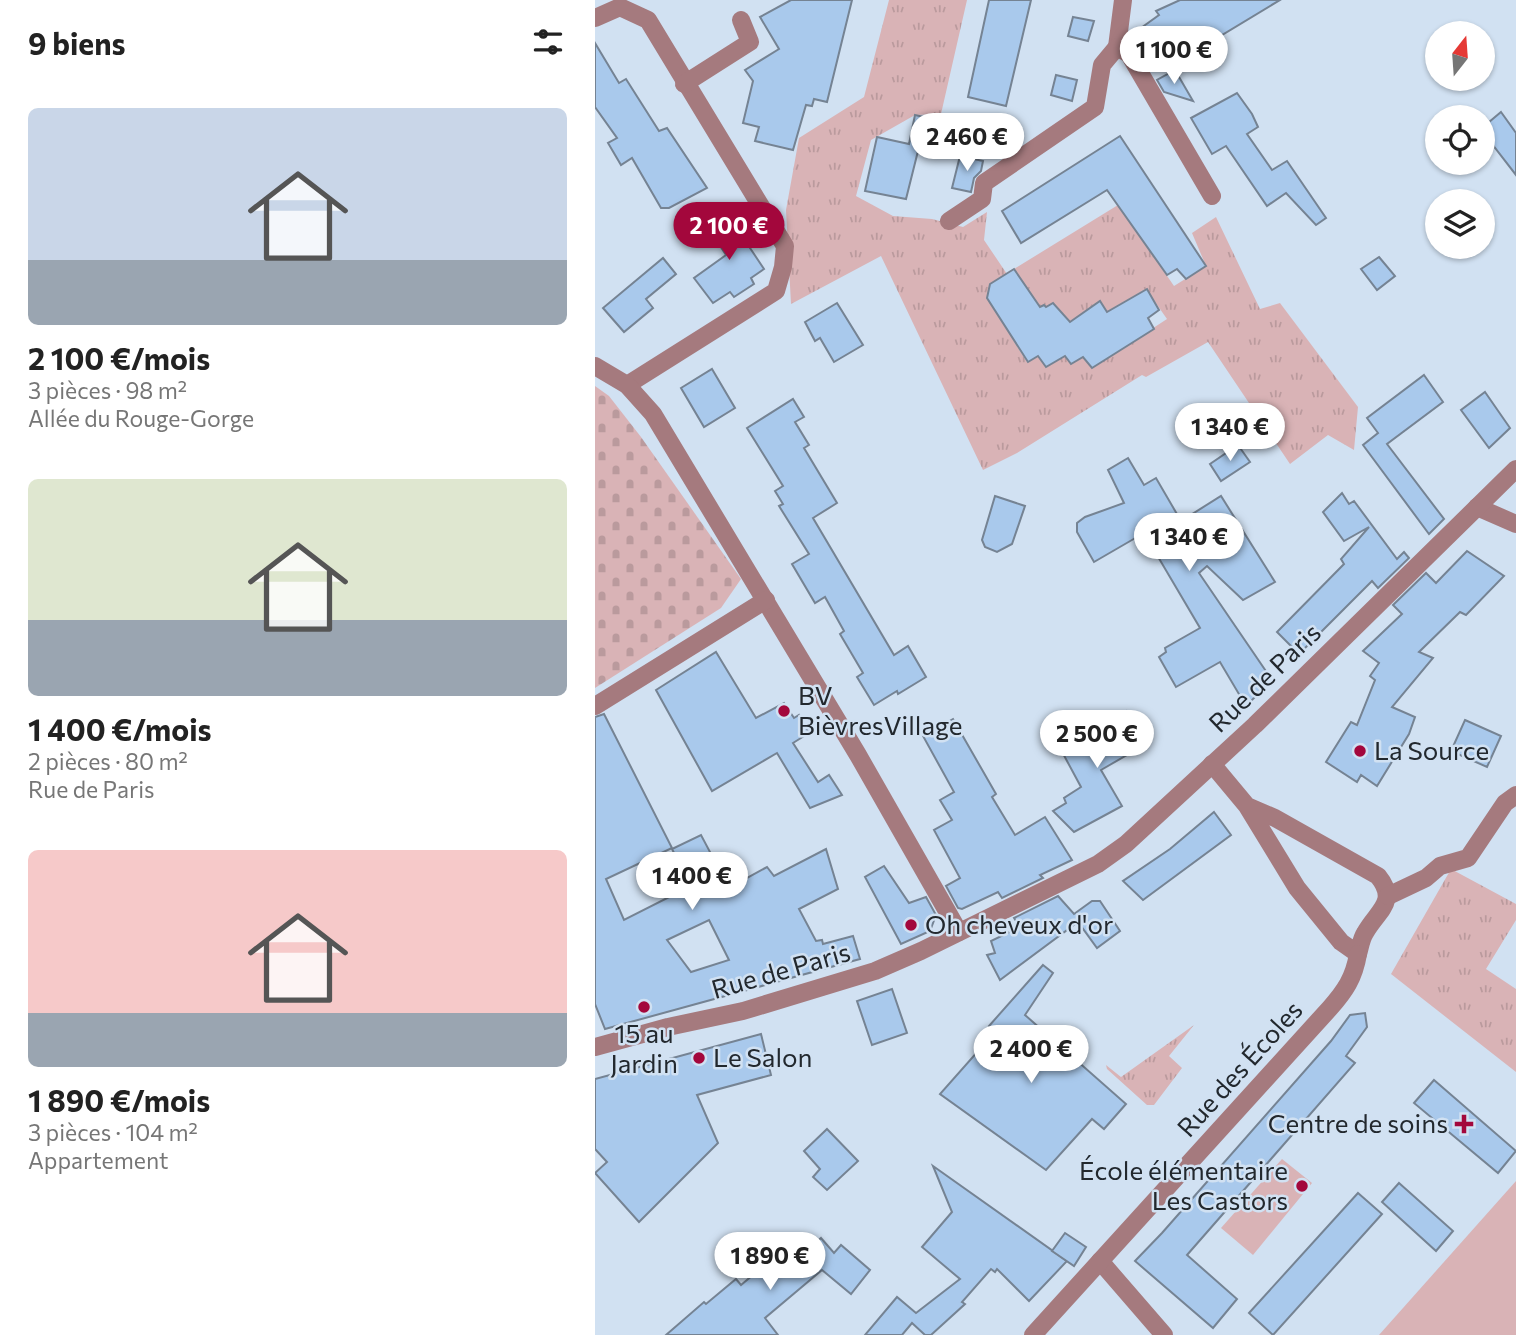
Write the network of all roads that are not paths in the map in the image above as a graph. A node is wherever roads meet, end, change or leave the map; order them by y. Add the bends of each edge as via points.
1 (1123, 0) edge
2 (595, 18) edge
3 (741, 20) dead end
4 (1117, 47) junction
5 (684, 84) junction
6 (1212, 196) dead end
7 (949, 221) dead end
8 (595, 366) edge
9 (627, 385) junction
10 (1516, 469) edge
11 (1476, 507) junction
12 (1516, 524) edge
13 (766, 600) junction
14 (595, 706) edge
15 (1212, 764) junction
16 (1516, 795) edge
17 (1247, 806) junction
18 (1388, 896) junction
19 (959, 932) junction
20 (1358, 954) junction
21 (595, 1047) edge
22 (1100, 1261) junction
23 (1033, 1335) edge
24 (1164, 1335) edge

1 - 4 street
2 - 5 street via 620,7 647,20
3 - 5 street via 750,42
4 - 6 street via 1129,54
4 - 7 street via 1103,65 1095,107 984,183 982,199
5 - 9 street via 785,246 783,267 776,291
8 - 9 street
9 - 13 street via 653,414
10 - 11 street, Rue de Paris
11 - 12 street
11 - 15 street, Rue de Paris
13 - 14 street
13 - 19 street
15 - 17 street
15 - 19 street, Rue de Paris via 1098,864
16 - 18 street via 1505,803 1468,858 1440,866
17 - 18 street via 1378,876
17 - 20 street via 1297,888 1341,942
18 - 20 street, Rue des Écoles via 1364,934
19 - 21 street, Rue de Paris via 841,983
20 - 22 street, Rue des Écoles via 1345,991
22 - 23 street, Rue des Écoles
22 - 24 street

